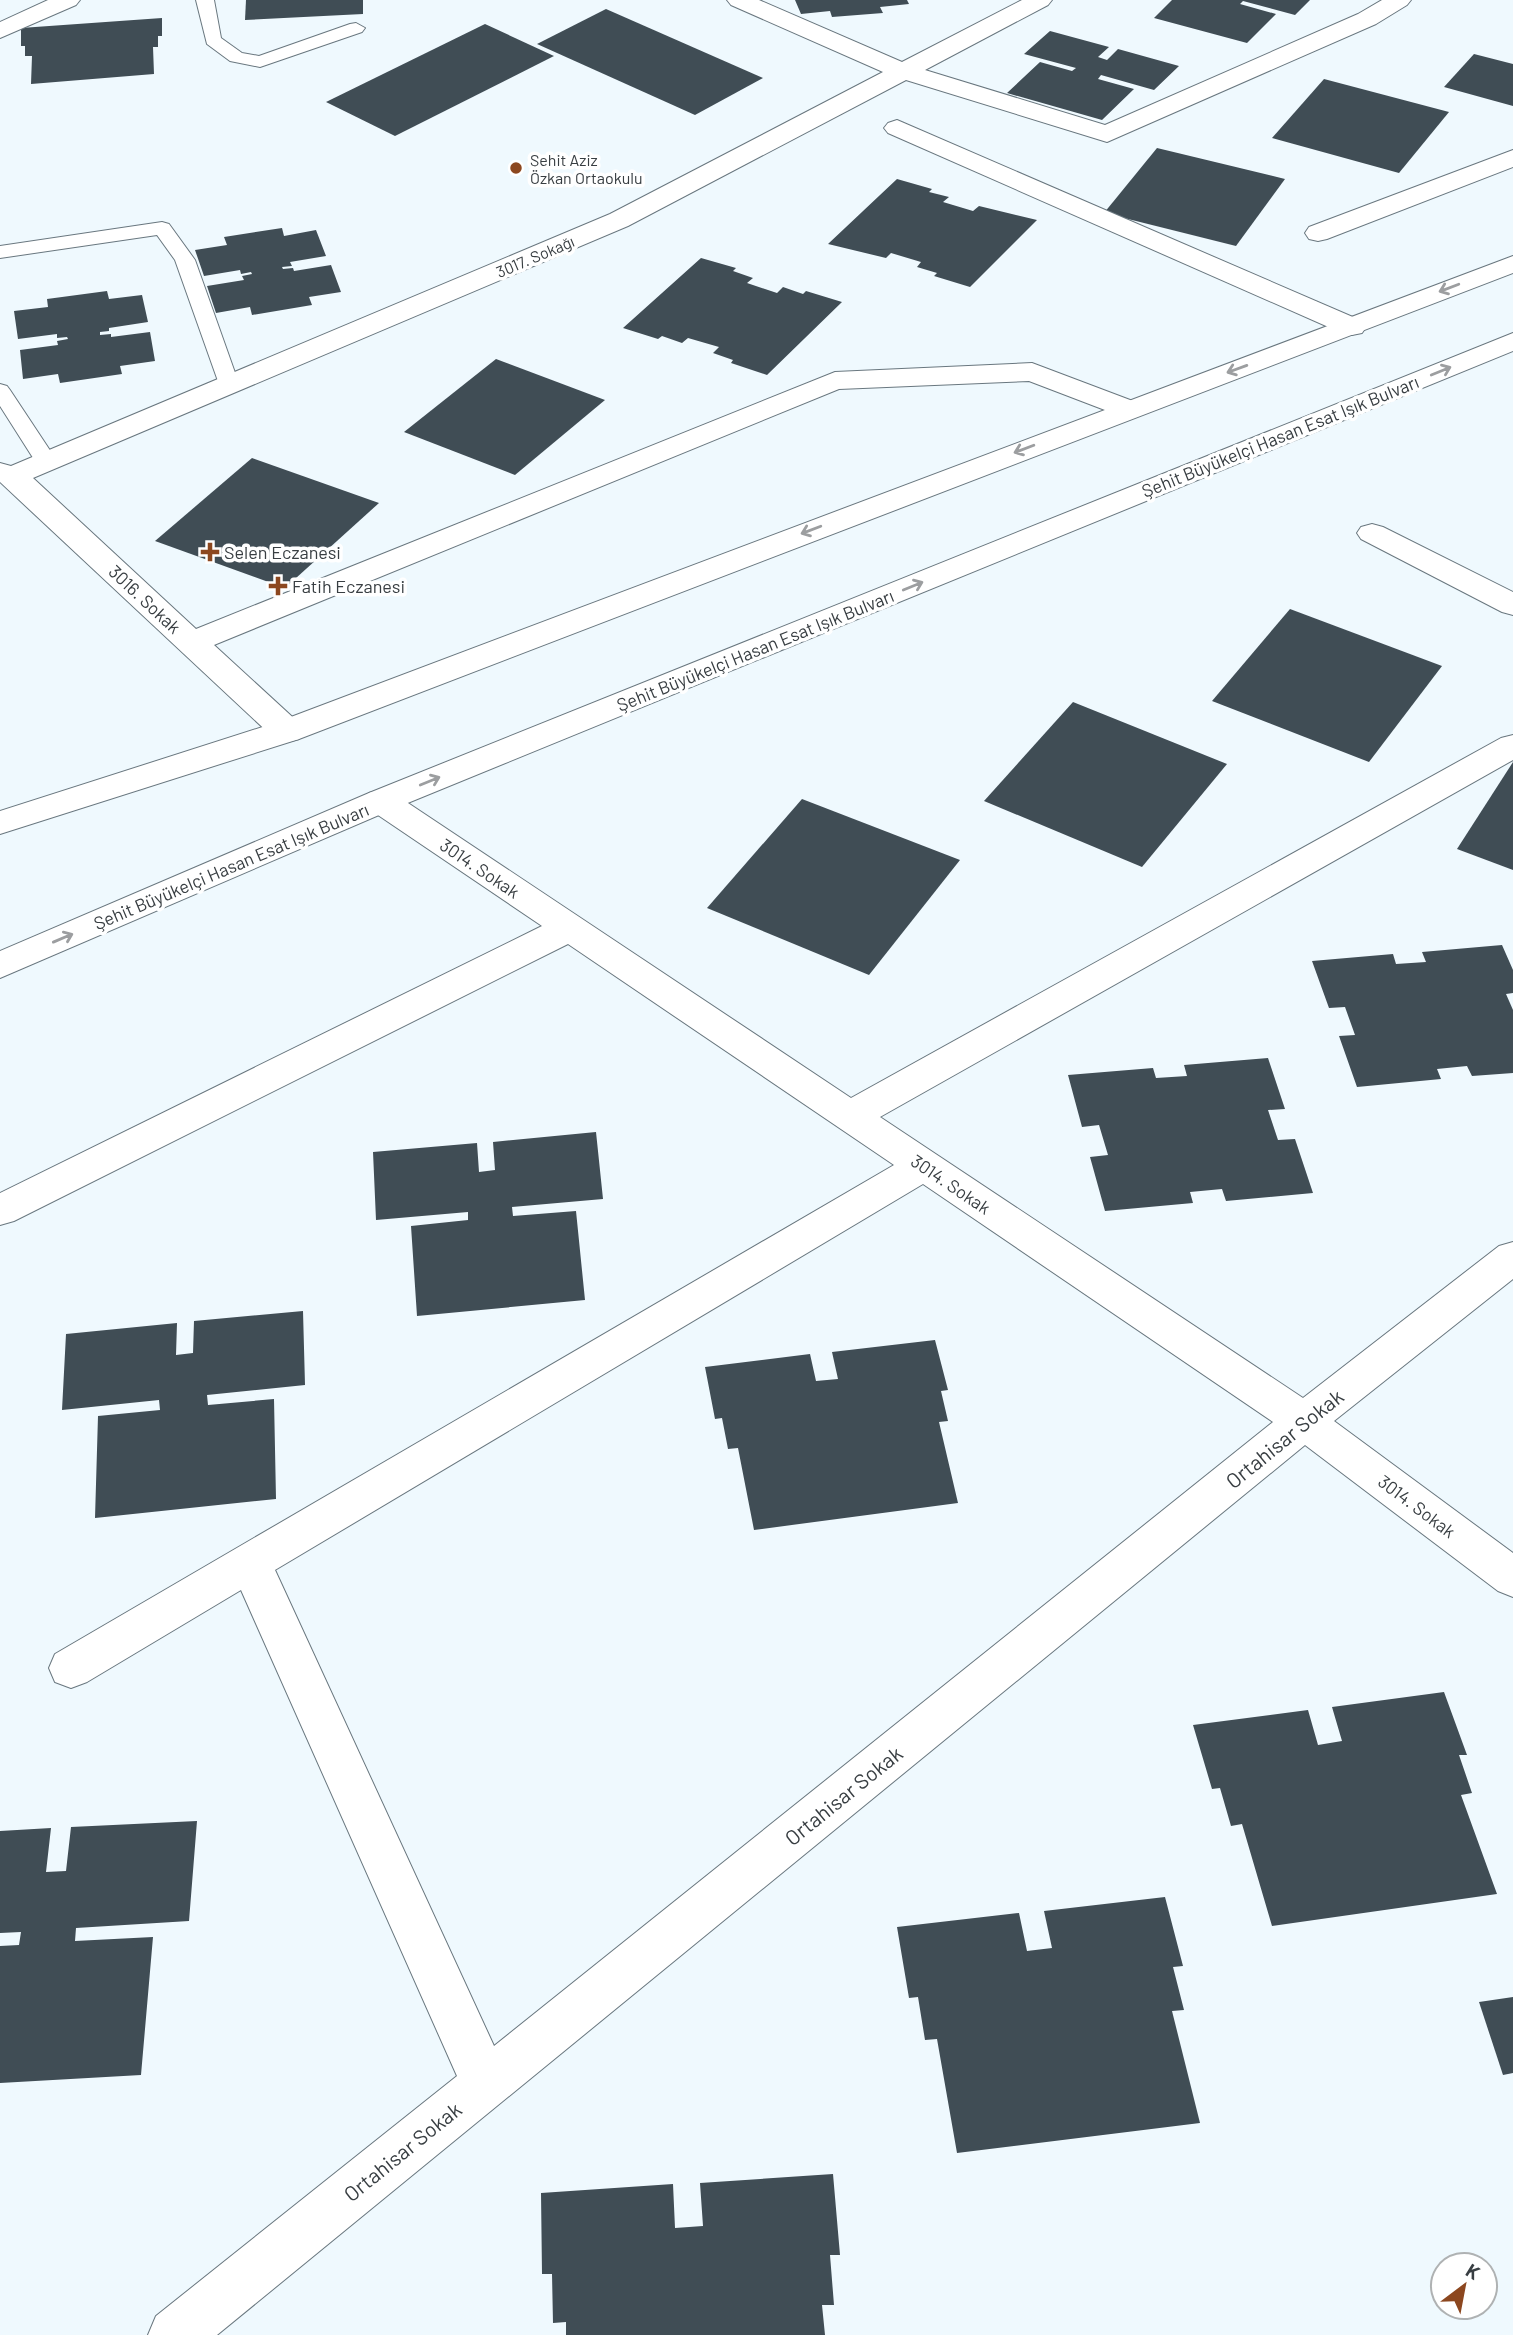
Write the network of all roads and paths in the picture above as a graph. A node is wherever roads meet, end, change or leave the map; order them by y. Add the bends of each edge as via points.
1 (68, 0) edge
2 (205, 0) edge
3 (739, 0) edge
4 (1040, 0) edge
5 (1399, 0) edge
6 (356, 28) dead end
7 (0, 31) edge
8 (902, 71) junction
9 (897, 128) dead end
10 (1513, 158) edge
11 (1318, 233) dead end
12 (0, 252) edge
13 (1513, 264) edge
14 (1352, 327) junction
15 (1513, 341) edge
16 (229, 384) junction
17 (0, 390) edge
18 (1128, 409) junction
19 (46, 461) junction
20 (6, 473) edge
21 (1372, 533) dead end
22 (1513, 605) edge
23 (192, 642) junction
24 (287, 731) junction
25 (1513, 746) edge
26 (381, 801) junction
27 (0, 823) edge
28 (569, 928) junction
29 (0, 965) edge
30 (850, 1116) junction
31 (923, 1166) junction
32 (0, 1210) edge
33 (1513, 1257) edge
34 (1304, 1421) junction
35 (250, 1562) junction
36 (1513, 1578) edge
37 (71, 1668) dead end
38 (486, 2084) junction
39 (175, 2335) edge

1 - 7 street
2 - 6 lane via 214,40 236,57 260,62
3 - 8 street
4 - 8 street, 3017. Sokağı
5 - 8 street via 1367,19 1107,134
8 - 16 street, 3017. Sokağı via 620,220
9 - 14 street
10 - 11 street
12 - 16 lane via 162,228 184,260
13 -> 14 street
14 -> 18 street
26 -> 15 street, Şehit Büyükelçi Hasan Esat Işık Bulvarı
16 - 19 street, 3017. Sokağı
17 - 19 lane
18 - 23 street via 1032,372 835,381
18 -> 24 street
19 - 20 street, 3017. Sokağı
20 - 23 street, 3016. Sokak
21 - 22 street
23 - 24 street, 3016. Sokak
24 - 27 street
25 - 30 street
26 - 28 street, 3014. Sokak
29 -> 26 street, Şehit Büyükelçi Hasan Esat Işık Bulvarı
28 - 30 street, 3014. Sokak
28 - 32 street
30 - 31 street, 3014. Sokak
31 - 34 street, 3014. Sokak
31 - 35 street
33 - 34 street, Ortahisar Sokak
34 - 36 street, 3014. Sokak
34 - 38 street, Ortahisar Sokak
35 - 37 street
35 - 38 street
38 - 39 street, Ortahisar Sokak

